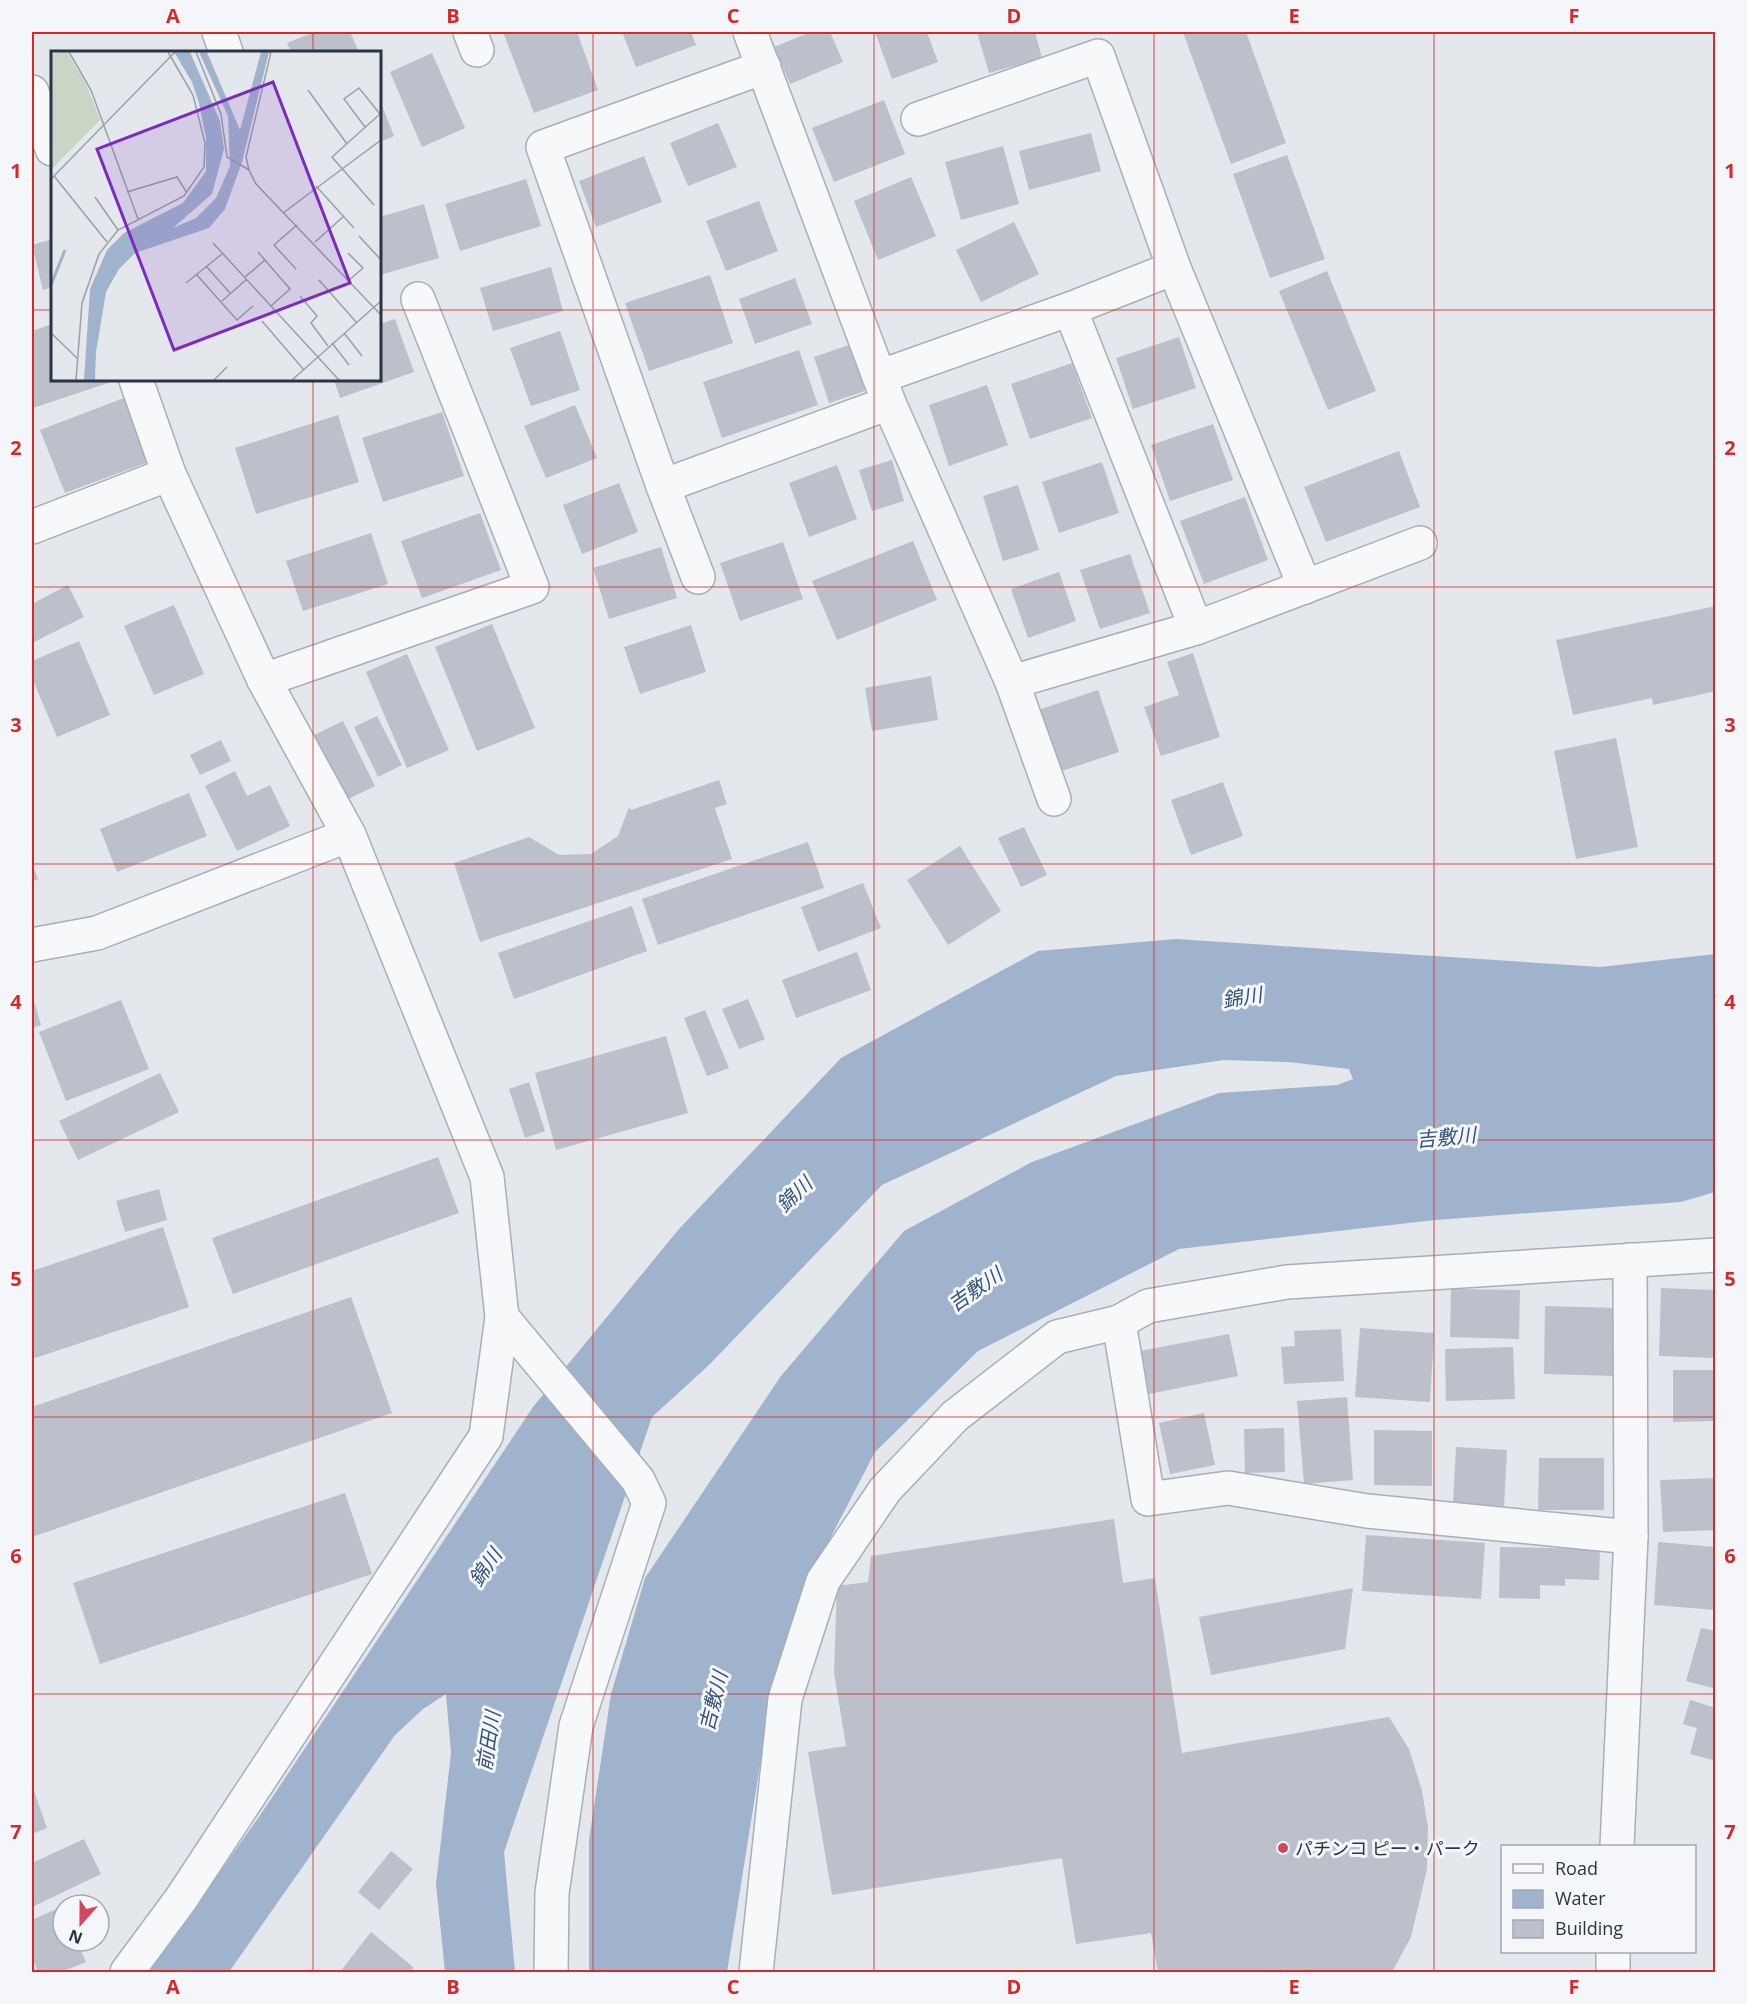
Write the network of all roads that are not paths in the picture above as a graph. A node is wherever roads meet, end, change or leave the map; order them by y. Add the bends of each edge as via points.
1 (219, 32) edge
2 (750, 32) edge
3 (226, 51) edge
4 (764, 67) junction
5 (32, 92) edge
6 (918, 119) dead end
7 (51, 146) edge
8 (1174, 268) junction
9 (418, 299) dead end
10 (1070, 309) junction
11 (136, 381) edge
12 (884, 390) junction
13 (170, 474) junction
14 (663, 486) junction
15 (32, 527) edge
16 (1420, 543) dead end
17 (698, 577) dead end
18 (1305, 587) junction
19 (1196, 628) junction
20 (264, 680) junction
21 (1012, 682) junction
22 (1054, 799) dead end
23 (349, 835) junction
24 (32, 945) edge
25 (1716, 1255) edge
26 (1630, 1260) junction
27 (502, 1317) junction
28 (1119, 1322) junction
29 (1631, 1537) junction
30 (1617, 1845) edge
31 (1613, 1953) edge
32 (128, 1972) edge
33 (551, 1972) edge
34 (756, 1972) edge
35 (1613, 1972) edge

1 - 3 street
2 - 4 street
4 - 12 street
4 - 14 street via 543,147
5 - 7 street
6 - 8 street via 1098,56
8 - 10 street
8 - 18 street
9 - 20 street via 532,587
10 - 12 street
10 - 19 street
11 - 13 street
12 - 14 street
12 - 21 street
13 - 15 street
13 - 20 street
14 - 17 street
16 - 18 street
18 - 19 street
19 - 21 street
20 - 23 street
21 - 22 street
23 - 24 street via 97,933
23 - 27 street via 487,1177
25 - 26 street
26 - 28 street via 1287,1282 1148,1306
26 - 29 street
27 - 32 street via 486,1436
27 - 33 street via 638,1480 649,1503 576,1726 552,1893
28 - 29 street via 1148,1499 1228,1488 1367,1511
28 - 34 street via 1057,1337 956,1416 885,1490 823,1581 785,1699
29 - 30 street
31 - 35 street

